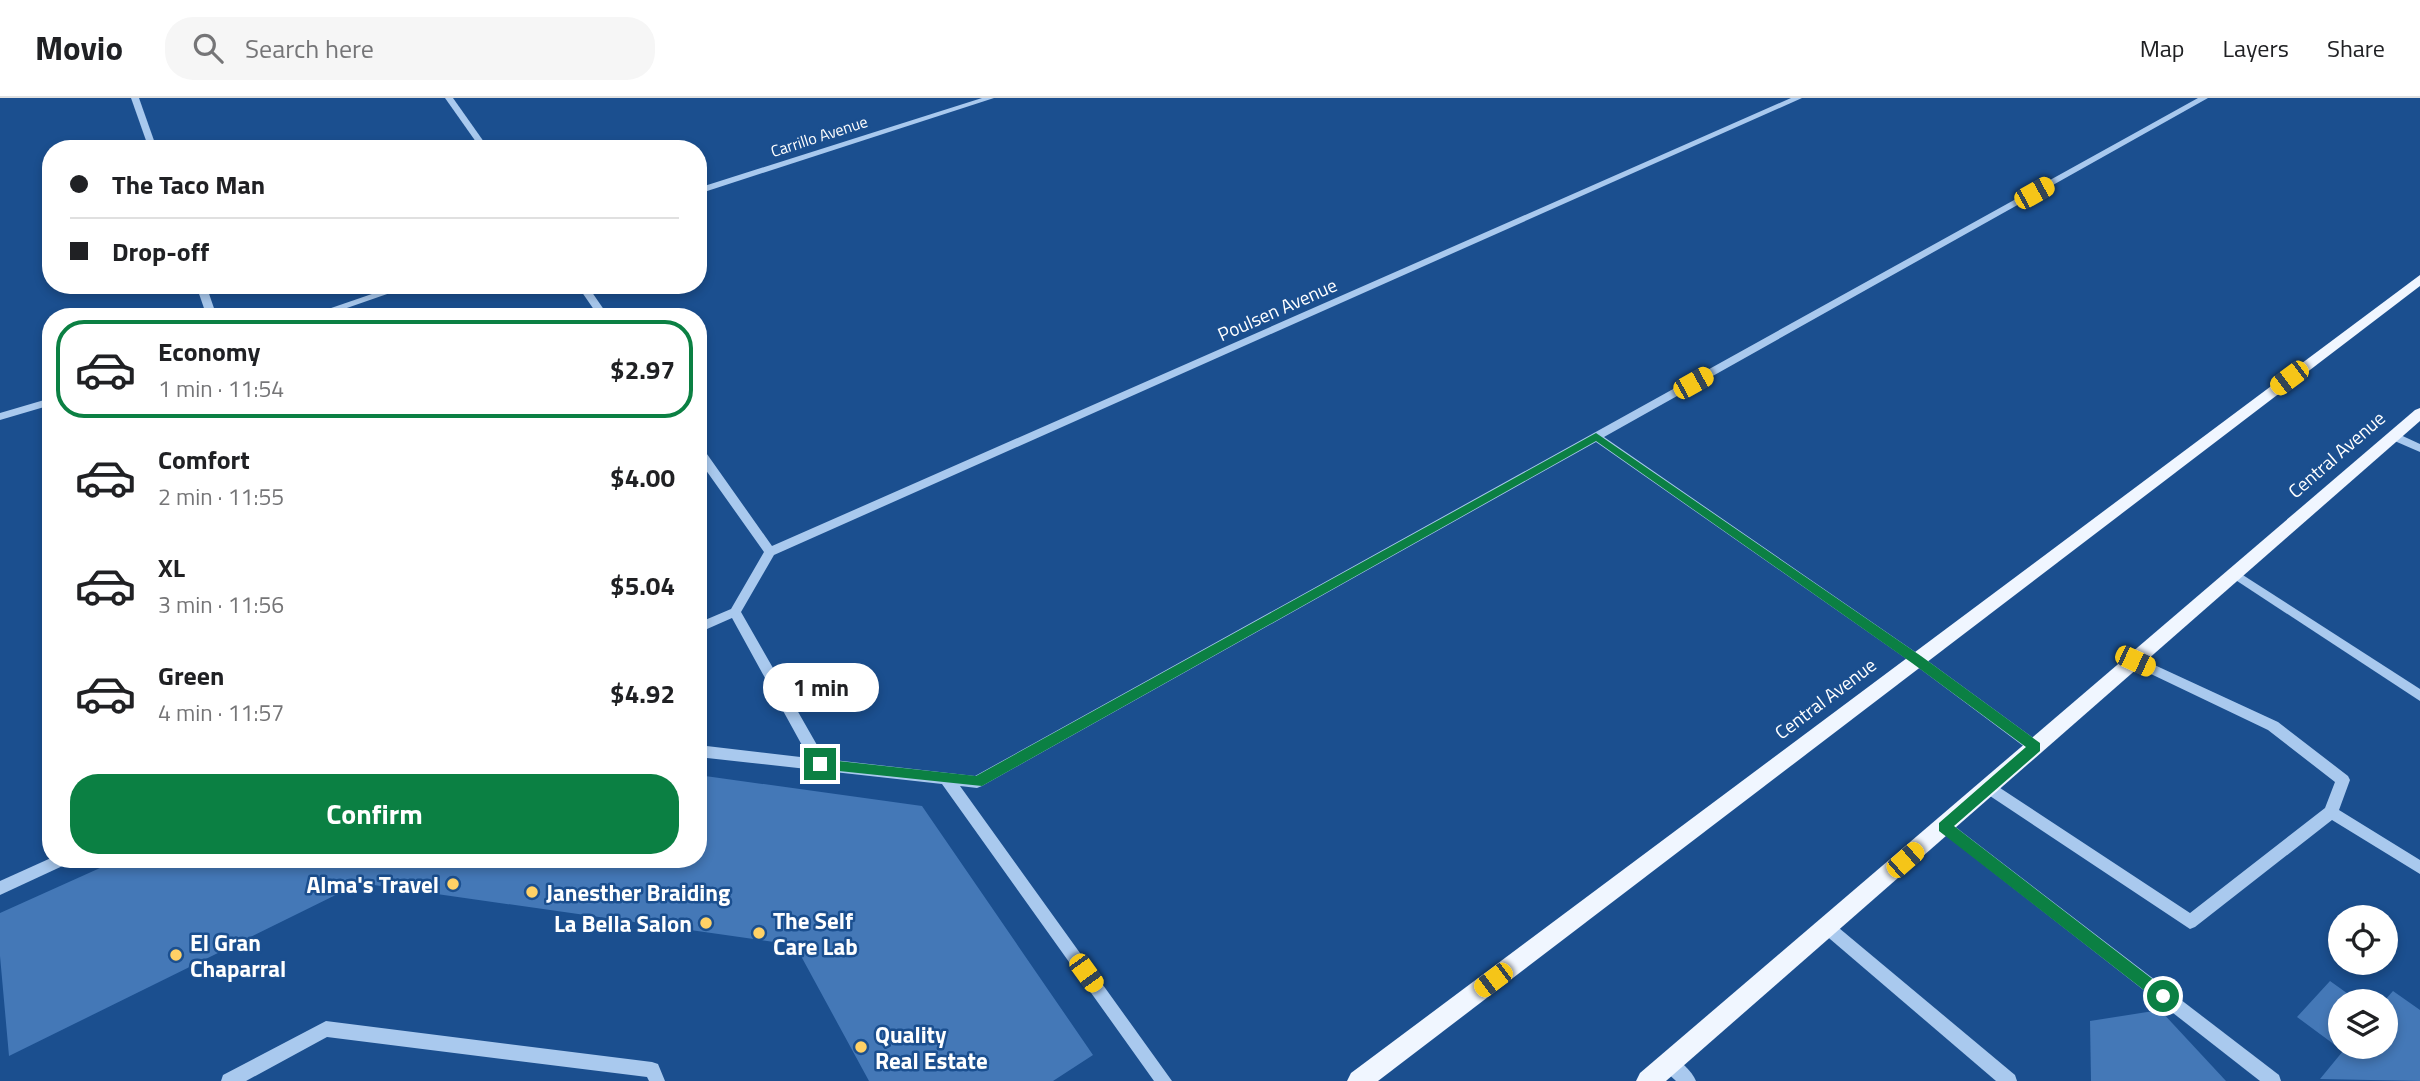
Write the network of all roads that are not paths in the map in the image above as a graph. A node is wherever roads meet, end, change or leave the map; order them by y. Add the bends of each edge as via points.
1 (135, 98) edge
2 (449, 98) edge
3 (990, 98) edge
4 (1798, 98) edge
5 (2204, 98) edge
6 (150, 140) edge
7 (479, 140) edge
8 (707, 188) edge
9 (2420, 279) edge
10 (380, 294) edge
11 (338, 308) edge
12 (42, 404) edge
13 (2420, 413) edge
14 (0, 417) edge
15 (2394, 436) junction
16 (1596, 437) junction
17 (2420, 448) edge
18 (707, 463) edge
19 (770, 552) junction
20 (2235, 574) junction
21 (735, 612) junction
22 (707, 624) edge
23 (1916, 659) junction
24 (2135, 661) junction
25 (2420, 696) edge
26 (2035, 747) junction
27 (707, 752) edge
28 (820, 764) junction
29 (946, 778) junction
30 (1989, 788) junction
31 (2331, 812) junction
32 (1944, 827) junction
33 (44, 868) edge
34 (2420, 868) edge
35 (0, 888) edge
36 (1828, 928) junction
37 (1669, 1063) junction
38 (229, 1081) edge
39 (657, 1081) edge
40 (1164, 1081) edge
41 (1359, 1081) edge
42 (1648, 1081) edge
43 (1688, 1081) edge
44 (2009, 1081) edge
45 (2273, 1081) edge

1 - 6 street
2 - 7 street
3 - 8 street, Carrillo Avenue
4 - 19 street, Poulsen Avenue
5 - 16 street
9 - 23 main road, Central Avenue
10 - 11 street
12 - 14 street
13 - 15 main road, Central Avenue
15 - 17 lane
15 - 20 main road, Central Avenue
16 - 23 street
16 - 29 street via 977,782
18 - 19 street
19 - 21 street
20 - 24 main road, Central Avenue
20 - 25 street
21 - 22 street
21 - 28 street
23 - 26 street
23 - 41 main road, Central Avenue
24 - 26 main road, Central Avenue
24 - 31 street via 2273,726 2343,780
26 - 30 main road, Central Avenue
27 - 28 street
28 - 29 street
29 - 40 street
30 - 31 street via 2190,922
30 - 32 main road, Central Avenue
31 - 34 street
32 - 36 main road, Central Avenue
32 - 45 street
33 - 35 street
36 - 37 main road, Central Avenue
36 - 44 street
37 - 42 main road, Central Avenue
37 - 43 street
38 - 39 street via 326,1028 652,1070

